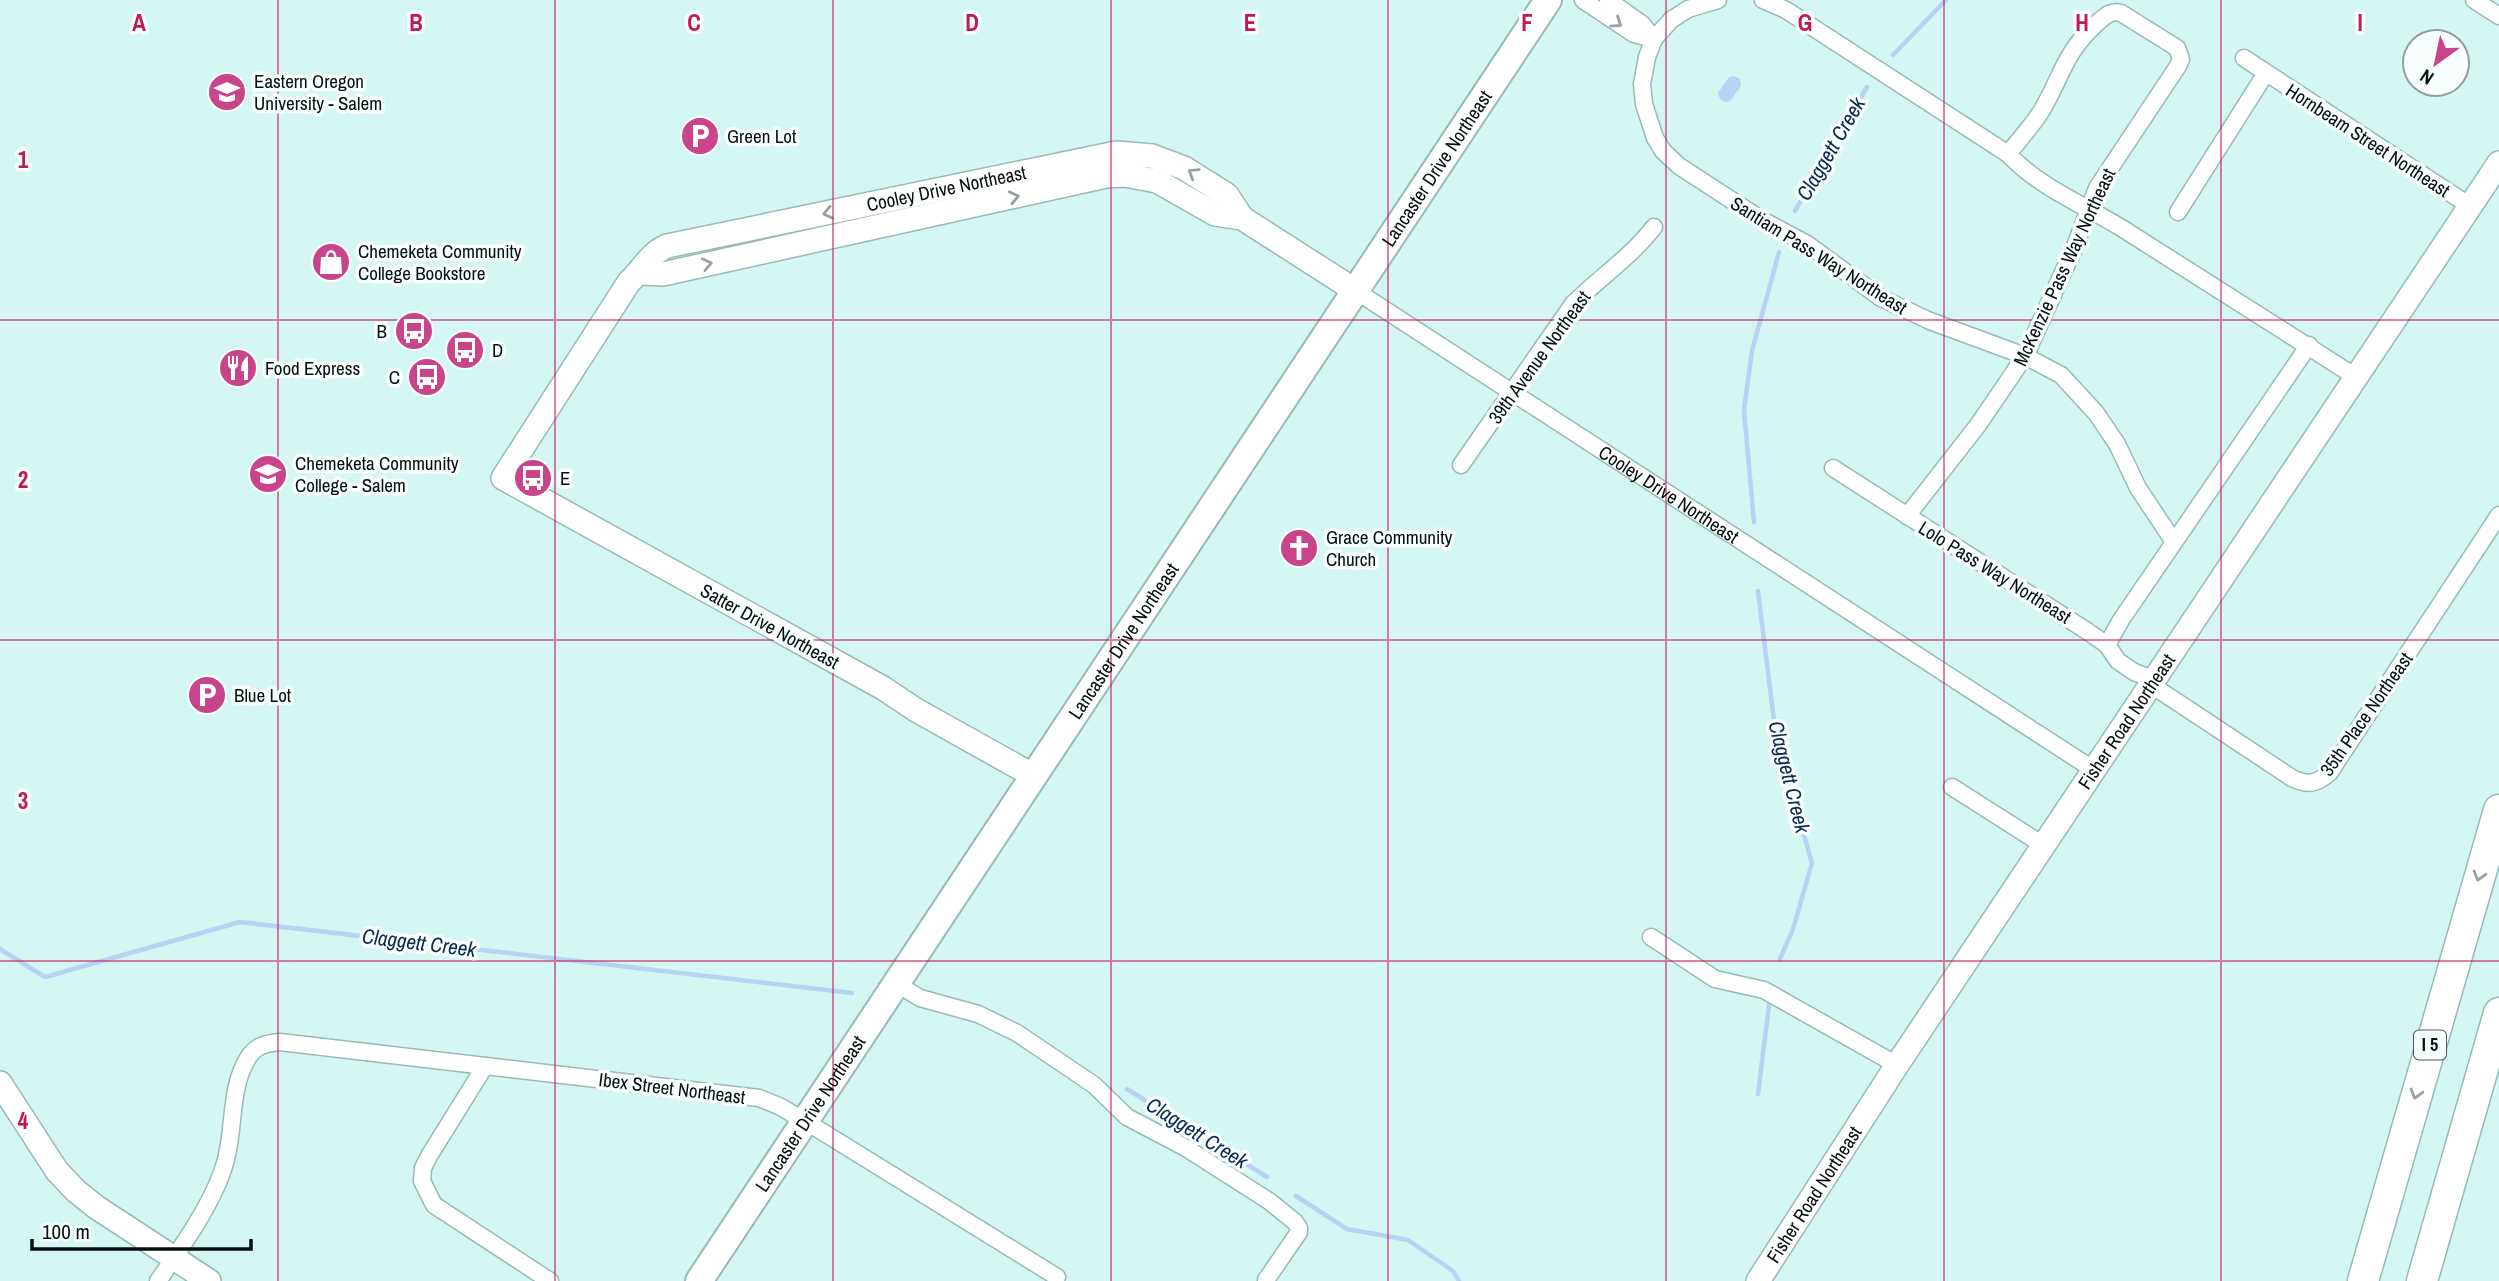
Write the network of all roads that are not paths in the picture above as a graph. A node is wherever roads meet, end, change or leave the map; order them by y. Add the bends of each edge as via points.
1 (1549, 0) edge
2 (1583, 0) edge
3 (1608, 0) edge
4 (1718, 0) edge
5 (1763, 0) edge
6 (2474, 0) edge
7 (2499, 16) edge
8 (1654, 39) junction
9 (2244, 58) dead end
10 (2266, 73) junction
11 (2008, 154) junction
12 (2499, 163) edge
13 (2470, 206) junction
14 (2089, 208) junction
15 (2178, 212) dead end
16 (1654, 227) dead end
17 (1356, 291) junction
18 (2309, 345) junction
19 (2025, 356) junction
20 (2356, 377) junction
21 (1511, 392) junction
22 (1461, 465) dead end
23 (1833, 468) dead end
24 (503, 478) joint
25 (2499, 515) edge
26 (1907, 516) junction
27 (2174, 542) junction
28 (2107, 645) junction
29 (2152, 681) junction
30 (2094, 770) junction
31 (1034, 776) junction
32 (1952, 787) dead end
33 (2499, 810) edge
34 (2043, 845) junction
35 (1651, 937) dead end
36 (897, 984) junction
37 (2499, 1013) edge
38 (2499, 1062) edge
39 (1897, 1065) junction
40 (485, 1066) junction
41 (0, 1083) edge
42 (805, 1121) junction
43 (174, 1258) junction
44 (1056, 1277) dead end
45 (708, 1278) edge
46 (1266, 1280) edge
47 (158, 1281) edge
48 (209, 1281) edge
49 (550, 1281) edge
50 (1758, 1281) edge
51 (2363, 1281) edge
52 (2422, 1281) edge
53 (2439, 1281) edge

1 - 17 main road, Lancaster Drive Northeast
2 -> 8 street via 1634,34
3 - 8 street via 1642,24
4 - 8 street, Santiam Pass Way Northeast via 1688,9
5 - 11 street via 1786,10
6 - 7 street
8 - 19 street, Santiam Pass Way Northeast via 1644,68 1644,104 1655,138 1679,166 1807,244 1881,298
9 - 10 street, Hornbeam Street Northeast
10 - 13 street, Hornbeam Street Northeast
10 - 15 street, Hornbeam Street Northeast
11 - 14 street via 2040,182
11 - 14 street, McKenzie Pass Way Northeast via 2040,113 2070,52 2105,16 2121,13 2177,48 2178,66 2101,180
12 - 13 street, Fisher Road Northeast
13 - 20 street, Fisher Road Northeast
14 - 18 street
14 - 19 street, McKenzie Pass Way Northeast
16 - 21 street, 39th Avenue Northeast via 1637,248 1573,304
17 - 21 street, Cooley Drive Northeast
17 - 24 street, Cooley Drive Northeast via 1242,218 1227,195 1177,164 1116,153 667,246 653,253 629,282
17 - 31 main road, Lancaster Drive Northeast
18 - 20 street
18 - 27 street
19 - 26 street, McKenzie Pass Way Northeast
19 - 27 street, Santiam Pass Way Northeast via 2061,375 2096,413
20 - 29 street, Fisher Road Northeast
21 - 22 street, 39th Avenue Northeast
21 - 30 street, Cooley Drive Northeast
23 - 26 street, Lolo Pass Way Northeast
24 - 31 street, Satter Drive Northeast
25 - 29 street, 35th Place Northeast via 2321,780 2311,784 2292,778
26 - 28 street, Lolo Pass Way Northeast
27 - 28 street
28 - 29 street, Lolo Pass Way Northeast via 2118,661
29 - 30 street, Fisher Road Northeast
30 - 34 street, Fisher Road Northeast
31 - 36 main road, Lancaster Drive Northeast
32 - 34 street
33 -> 51 highway, I 5
34 - 39 street, Fisher Road Northeast
35 - 39 street via 1715,979 1764,990
36 - 42 main road, Lancaster Drive Northeast
36 - 46 street via 920,998 978,1014 1017,1033 1094,1085 1127,1117 1186,1147 1269,1201 1299,1228
37 - 52 highway
38 - 53 highway
39 - 50 street, Fisher Road Northeast
40 - 42 street, Ibex Street Northeast via 759,1098
40 - 43 street, Ibex Street Northeast via 280,1042 254,1049 237,1085 224,1166
40 - 49 street via 429,1156 422,1181 434,1205
41 - 43 street via 57,1171 76,1191
42 - 44 street, Ibex Street Northeast
42 - 45 main road, Lancaster Drive Northeast
43 - 47 street
43 - 48 street

